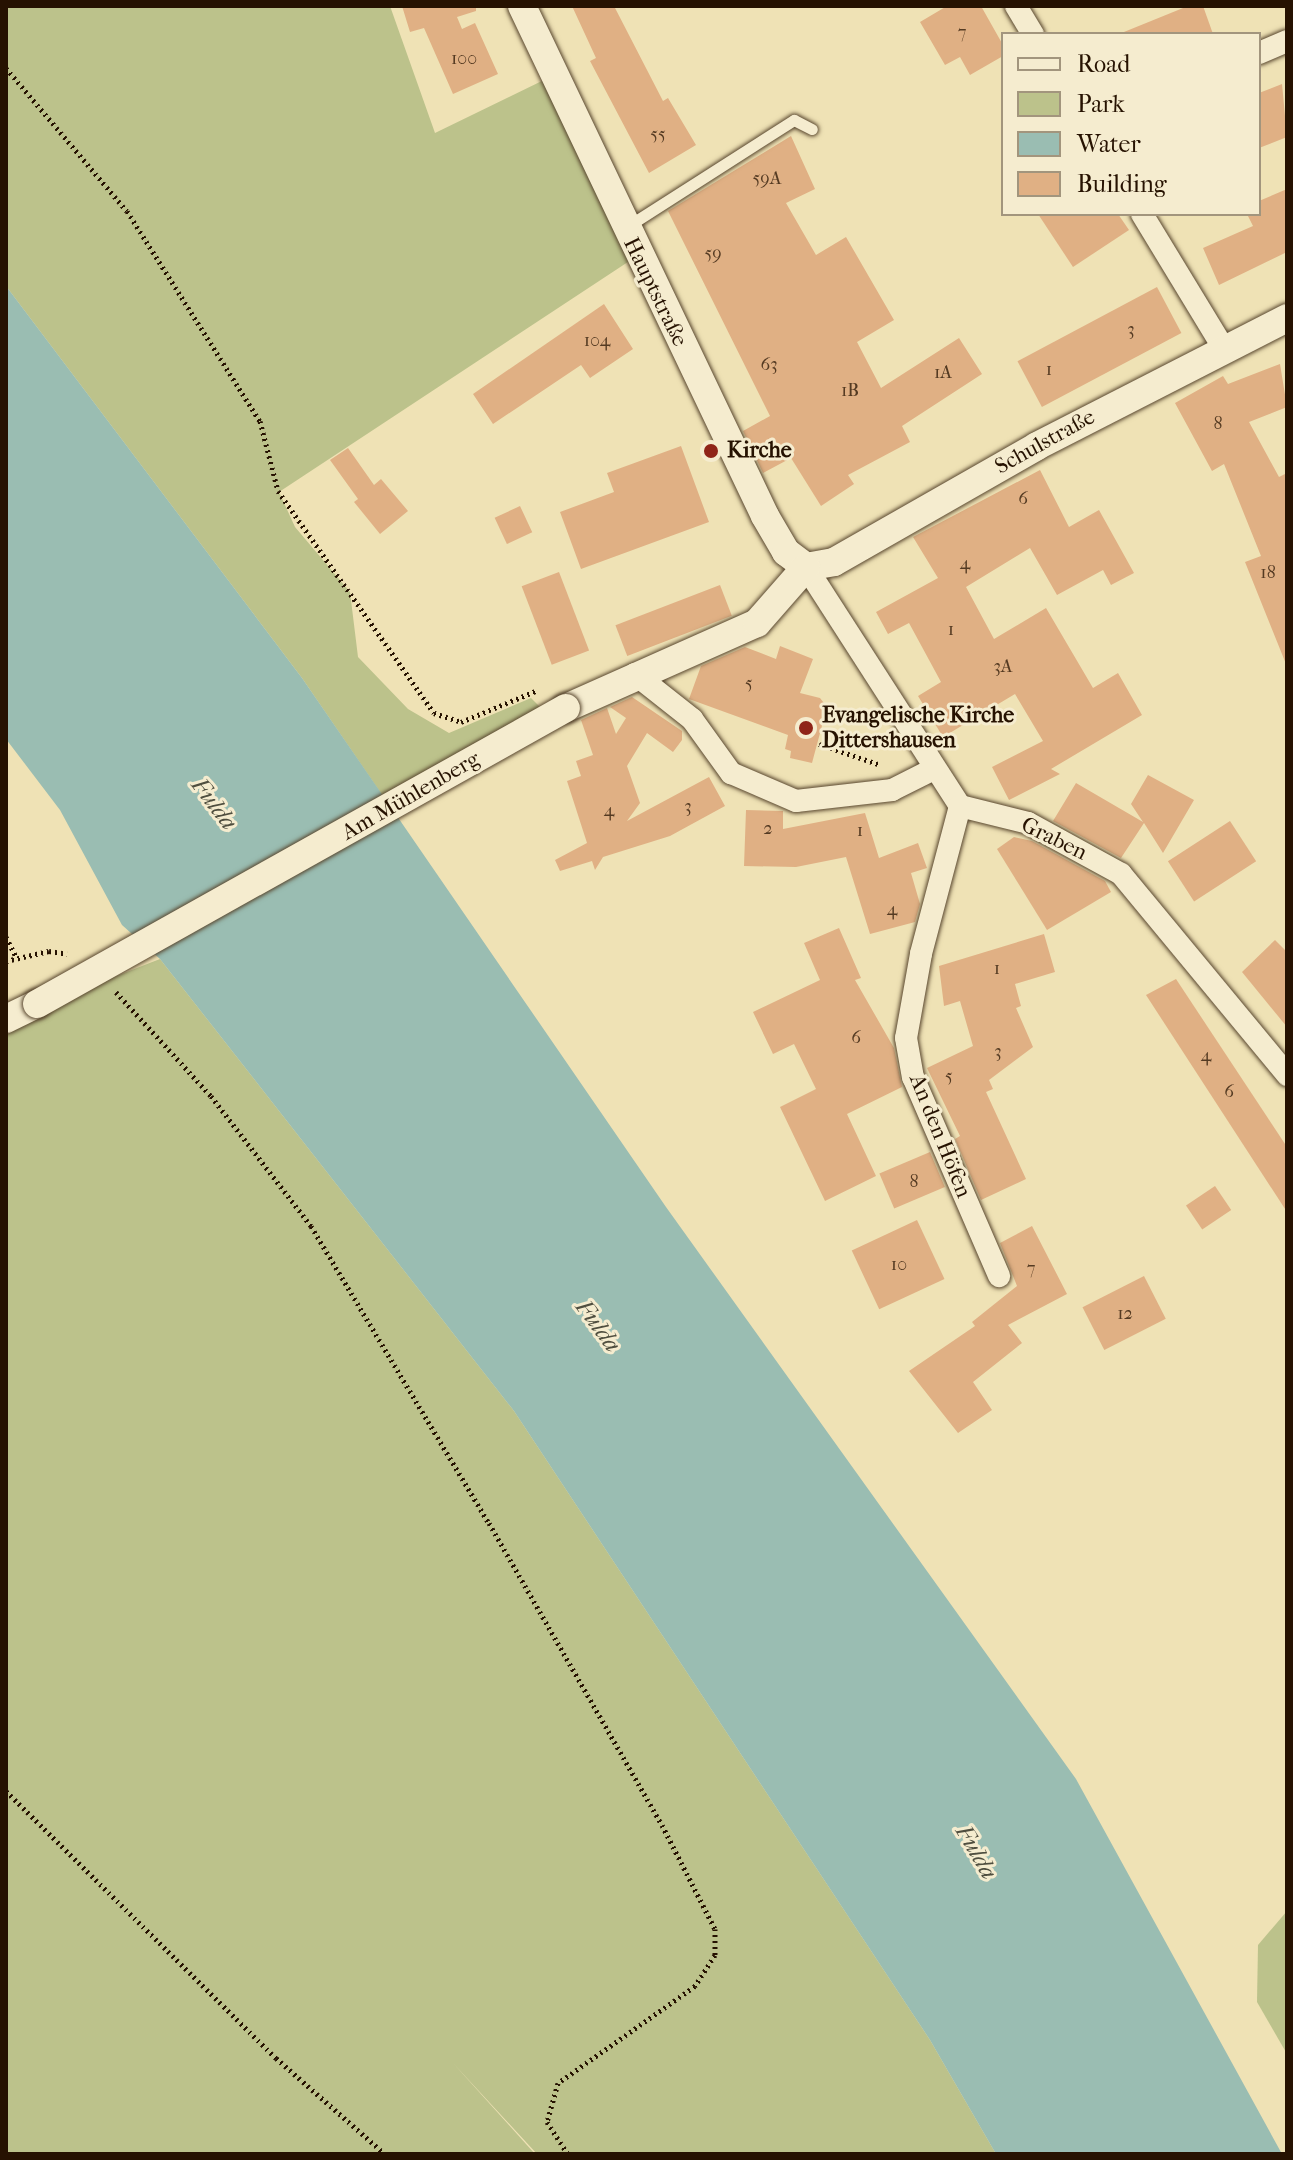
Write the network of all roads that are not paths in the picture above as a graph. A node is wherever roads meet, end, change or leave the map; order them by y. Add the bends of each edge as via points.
1 (522, 6) edge
2 (1016, 6) edge
3 (1032, 32) edge
4 (1287, 41) edge
5 (1261, 52) edge
6 (812, 129) dead end
7 (1143, 216) edge
8 (624, 229) junction
9 (1287, 318) edge
10 (1223, 347) junction
11 (806, 567) junction
12 (635, 674) junction
13 (934, 769) junction
14 (960, 806) junction
15 (6, 1019) edge
16 (1287, 1075) edge
17 (999, 1276) dead end

1 - 8 street, Hauptstraße
2 - 3 street
4 - 5 street
6 - 8 lane via 794,120
7 - 10 street
8 - 11 street, Hauptstraße via 765,516 786,552
9 - 10 street, Schulstraße
10 - 11 street, Schulstraße via 834,562
11 - 12 street, Am Mühlenberg via 757,623
11 - 13 street
12 - 13 street via 692,719 731,773 796,801 892,790
12 - 15 street, Am Mühlenberg, bridge
13 - 14 street
14 - 16 street, Graben via 1028,823 1121,874
14 - 17 street, An den Höfen via 921,954 906,1038 913,1077

